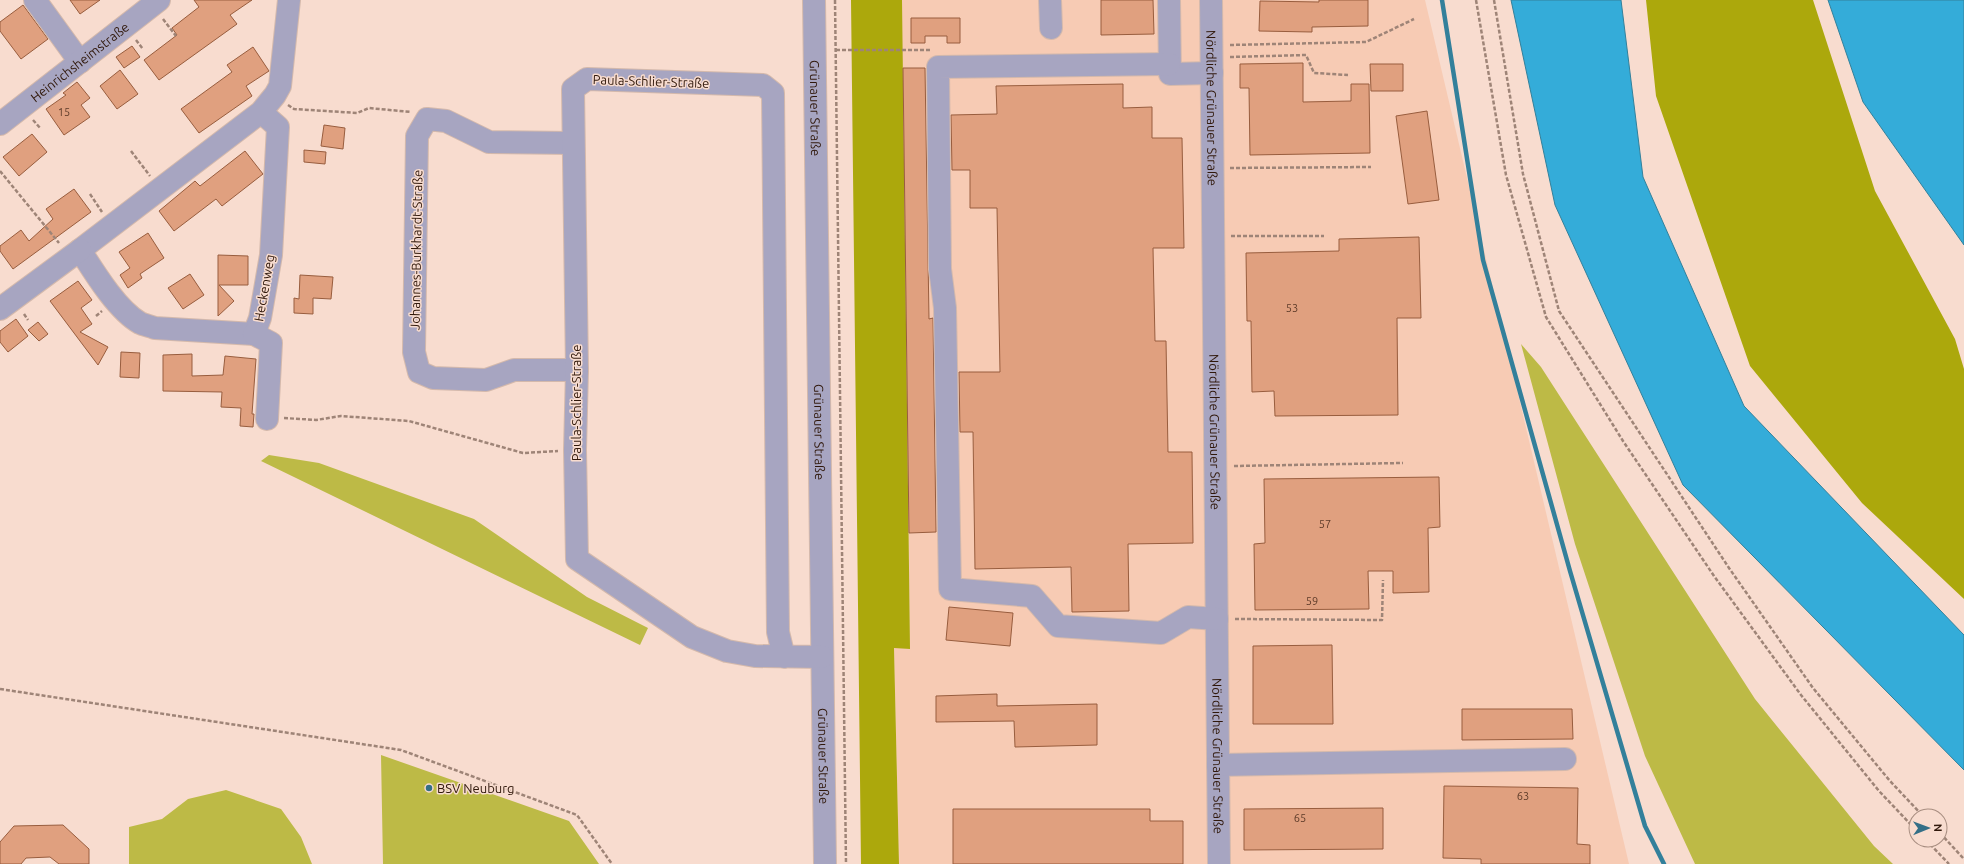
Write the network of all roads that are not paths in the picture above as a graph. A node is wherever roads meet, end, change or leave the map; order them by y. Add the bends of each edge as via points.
1 (35, 0) edge
2 (159, 0) edge
3 (289, 0) edge
4 (814, 0) edge
5 (1050, 0) edge
6 (1169, 0) edge
7 (1211, 0) edge
8 (1051, 28) dead end
9 (1212, 58) junction
10 (80, 62) junction
11 (1169, 64) junction
12 (261, 112) junction
13 (0, 124) edge
14 (573, 143) junction
15 (76, 254) junction
16 (0, 309) edge
17 (254, 334) junction
18 (577, 370) junction
19 (268, 419) road end
20 (1217, 619) junction
21 (784, 657) junction
22 (822, 657) junction
23 (1565, 759) dead end
24 (1218, 765) junction
25 (825, 864) edge
26 (1219, 864) edge

1 - 10 street
2 - 10 street, Heinrichsheimstraße
3 - 12 street via 280,86
4 - 22 street, Grünauer Straße
5 - 8 street
6 - 11 street
7 - 9 street, Nördliche Grünauer Straße
9 - 11 street via 1170,74
9 - 20 street, Nördliche Grünauer Straße
10 - 13 street, Heinrichsheimstraße
11 - 20 street via 938,67 940,269 945,308 950,589 1032,596 1058,626 1161,633 1188,617
12 - 15 street
12 - 17 street, Heckenweg via 278,127 271,255 260,318
14 - 18 street, Paula-Schlier-Straße
14 - 18 street, Johannes-Burkhardt-Straße via 489,142 446,121 427,119 417,136 414,352 419,372 433,378 486,380 514,370
14 - 21 street, Paula-Schlier-Straße via 573,89 587,79 764,85 772,93 778,632
15 - 16 street
15 - 17 street, Heckenweg via 127,313 141,323 155,328
17 - 19 street via 271,343
18 - 21 street, Paula-Schlier-Straße via 577,559 692,637 727,651 755,656
20 - 24 street, Nördliche Grünauer Straße
21 - 22 street, Paula-Schlier-Straße
22 - 25 street, Grünauer Straße
23 - 24 street
24 - 26 street, Nördliche Grünauer Straße

